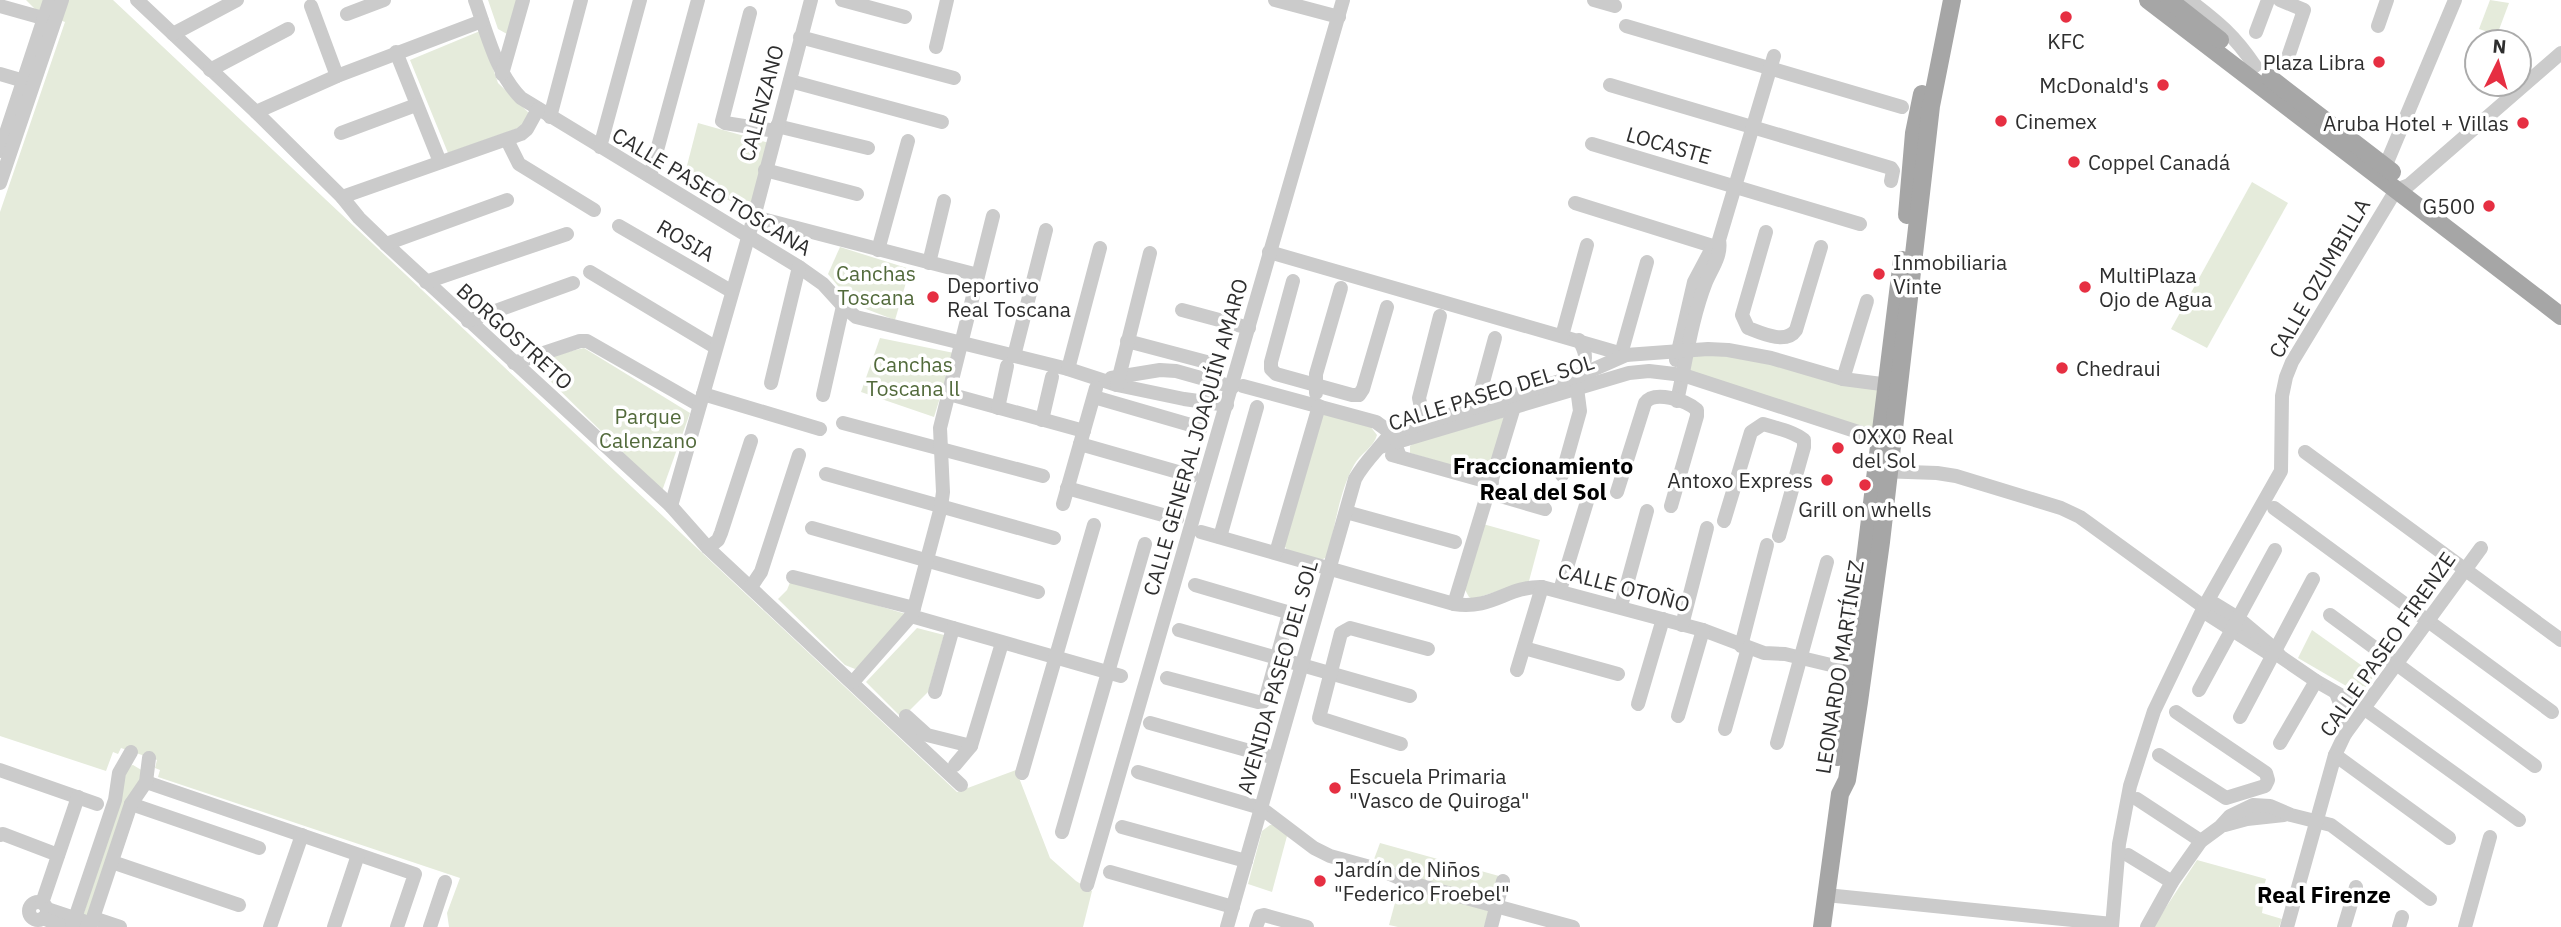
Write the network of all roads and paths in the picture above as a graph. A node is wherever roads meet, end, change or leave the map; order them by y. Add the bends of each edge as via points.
1 (50, 0) edge
2 (62, 0) edge
3 (137, 0) edge
4 (237, 0) edge
5 (384, 0) edge
6 (475, 0) edge
7 (523, 0) edge
8 (582, 0) edge
9 (640, 0) edge
10 (698, 0) edge
11 (811, 0) edge
12 (842, 0) edge
13 (947, 0) edge
14 (1275, 0) edge
15 (1343, 0) edge
16 (1594, 0) edge
17 (1940, 0) edge
18 (1952, 0) edge
19 (2148, 0) edge
20 (2169, 0) edge
21 (2189, 0) edge
22 (2268, 0) edge
23 (2280, 0) edge
24 (2387, 0) edge
25 (2455, 0) edge
26 (0, 6) edge
27 (311, 6) dead end
28 (1615, 6) dead end
29 (750, 13) dead end
30 (347, 14) dead end
31 (905, 17) dead end
32 (1339, 17) junction
33 (49, 20) junction
34 (1626, 26) dead end
35 (2378, 26) dead end
36 (485, 27) junction
37 (288, 29) dead end
38 (2256, 32) dead end
39 (173, 34) junction
40 (513, 37) junction
41 (800, 37) junction
42 (936, 47) dead end
43 (1935, 50) junction
44 (396, 52) junction
45 (2561, 53) edge
46 (2288, 57) dead end
47 (1772, 62) junction
48 (2255, 66) junction
49 (210, 70) junction
50 (0, 74) edge
51 (502, 74) junction
52 (337, 76) junction
53 (954, 78) dead end
54 (24, 81) junction
55 (790, 81) junction
56 (1610, 85) dead end
57 (416, 105) junction
58 (1902, 107) dead end
59 (256, 112) junction
60 (544, 113) junction
61 (942, 122) dead end
62 (1753, 127) junction
63 (776, 128) junction
64 (341, 133) dead end
65 (507, 140) junction
66 (908, 141) dead end
67 (1, 143) edge
68 (1592, 144) dead end
69 (600, 147) junction
70 (868, 148) dead end
71 (440, 162) junction
72 (2385, 167) junction
73 (765, 170) junction
74 (650, 176) junction
75 (1891, 181) dead end
76 (0, 183) edge
77 (1735, 187) junction
78 (2402, 187) junction
79 (857, 194) dead end
80 (342, 197) junction
81 (508, 200) dead end
82 (944, 201) dead end
83 (1575, 203) dead end
84 (594, 210) dead end
85 (993, 216) dead end
86 (754, 217) junction
87 (1860, 224) dead end
88 (619, 226) dead end
89 (1046, 230) dead end
90 (1766, 232) dead end
91 (567, 234) dead end
92 (747, 236) junction
93 (386, 244) junction
94 (1587, 245) dead end
95 (1718, 245) junction
96 (1821, 247) dead end
97 (1100, 248) dead end
98 (878, 250) junction
99 (1269, 252) junction
100 (1150, 253) dead end
101 (1647, 262) dead end
102 (929, 263) junction
103 (799, 267) junction
104 (590, 272) dead end
105 (978, 275) junction
106 (1293, 281) dead end
107 (426, 282) junction
108 (573, 282) dead end
109 (1341, 289) dead end
110 (731, 291) junction
111 (2561, 303) edge
112 (843, 306) junction
113 (1387, 307) dead end
114 (1869, 309) dead end
115 (1182, 310) dead end
116 (1440, 316) dead end
117 (2561, 316) edge
118 (468, 321) junction
119 (1249, 328) junction
120 (1765, 334) junction
121 (1562, 337) junction
122 (1495, 338) dead end
123 (1579, 340) junction
124 (1127, 341) junction
125 (962, 343) junction
126 (715, 347) junction
127 (1682, 351) junction
128 (1624, 355) junction
129 (1759, 356) junction
130 (1011, 361) junction
131 (514, 363) junction
132 (1218, 365) dead end
133 (1068, 369) junction
134 (1679, 374) junction
135 (1190, 376) junction
136 (1052, 377) dead end
137 (1843, 379) junction
138 (1314, 381) junction
139 (771, 383) dead end
140 (1582, 383) junction
141 (1106, 385) junction
142 (1238, 386) junction
143 (1893, 386) junction
144 (949, 394) junction
145 (823, 395) dead end
146 (1184, 399) junction
147 (701, 400) junction
148 (1673, 400) junction
149 (1312, 404) junction
150 (1227, 405) junction
151 (1480, 405) junction
152 (1257, 407) dead end
153 (1514, 407) junction
154 (998, 408) junction
155 (1786, 409) junction
156 (1042, 420) junction
157 (1424, 421) junction
158 (843, 423) dead end
159 (1201, 428) dead end
160 (820, 429) dead end
161 (1780, 429) junction
162 (1082, 438) junction
163 (751, 441) dead end
164 (1886, 441) junction
165 (1395, 445) junction
166 (940, 449) junction
167 (1378, 449) joint
168 (2305, 452) dead end
169 (799, 455) dead end
170 (1882, 471) junction
171 (826, 474) dead end
172 (1562, 475) dead end
173 (1043, 476) dead end
174 (1192, 476) dead end
175 (1067, 488) junction
176 (1489, 488) junction
177 (1617, 492) dead end
178 (1588, 495) dead end
179 (1063, 504) dead end
180 (671, 506) junction
181 (1671, 506) dead end
182 (941, 507) junction
183 (2274, 508) dead end
184 (1545, 509) dead end
185 (1647, 511) dead end
186 (1346, 512) junction
187 (1177, 519) dead end
188 (1724, 521) dead end
189 (1094, 525) dead end
190 (813, 528) dead end
191 (1707, 528) dead end
192 (1201, 531) dead end
193 (1220, 537) junction
194 (1054, 538) dead end
195 (1455, 542) dead end
196 (1145, 544) dead end
197 (708, 548) junction
198 (2481, 548) dead end
199 (2275, 550) dead end
200 (1276, 553) junction
201 (926, 559) junction
202 (1827, 562) dead end
203 (2465, 568) junction
204 (1330, 569) junction
205 (793, 577) dead end
206 (2313, 579) dead end
207 (1195, 584) dead end
208 (751, 587) junction
209 (1542, 587) junction
210 (1560, 590) junction
211 (1038, 592) dead end
212 (1454, 604) junction
213 (1621, 607) junction
214 (2204, 607) junction
215 (913, 612) junction
216 (2330, 615) dead end
217 (1663, 619) junction
218 (2428, 622) junction
219 (1682, 625) junction
220 (2233, 627) junction
221 (953, 628) junction
222 (1180, 630) dead end
223 (1703, 630) junction
224 (2561, 639) edge
225 (1002, 643) junction
226 (1745, 647) junction
227 (1524, 648) junction
228 (1428, 649) dead end
229 (2277, 654) junction
230 (1277, 658) junction
231 (1802, 658) junction
232 (1055, 659) junction
233 (1303, 665) junction
234 (2397, 665) junction
235 (1517, 670) dead end
236 (1853, 671) junction
237 (1330, 673) junction
238 (1114, 674) junction
239 (1618, 674) dead end
240 (1167, 678) dead end
241 (2316, 681) junction
242 (853, 682) junction
243 (2199, 690) dead end
244 (935, 692) dead end
245 (2336, 693) junction
246 (1410, 696) dead end
247 (1638, 704) dead end
248 (2365, 709) junction
249 (2176, 712) dead end
250 (2552, 712) dead end
251 (906, 716) dead end
252 (1678, 716) dead end
253 (2239, 717) dead end
254 (1150, 723) dead end
255 (1725, 729) dead end
256 (2345, 734) junction
257 (1777, 743) dead end
258 (2280, 743) dead end
259 (1401, 744) dead end
260 (971, 746) junction
261 (2159, 755) dead end
262 (2335, 755) junction
263 (1275, 758) junction
264 (955, 765) dead end
265 (2535, 766) dead end
266 (0, 771) edge
267 (1022, 772) dead end
268 (1138, 772) dead end
269 (146, 782) junction
270 (961, 785) dead end
271 (2250, 790) junction
272 (78, 797) junction
273 (2137, 799) dead end
274 (97, 804) dead end
275 (131, 804) junction
276 (1261, 808) junction
277 (2248, 810) junction
278 (2316, 820) junction
279 (2519, 820) dead end
280 (1122, 827) dead end
281 (1062, 832) dead end
282 (0, 835) edge
283 (302, 835) junction
284 (2449, 838) dead end
285 (2490, 838) dead end
286 (2201, 841) junction
287 (259, 848) dead end
288 (58, 855) junction
289 (358, 855) junction
290 (2128, 855) dead end
291 (1246, 861) junction
292 (112, 862) junction
293 (1110, 872) dead end
294 (1503, 881) dead end
295 (445, 882) dead end
296 (2172, 882) junction
297 (1087, 886) dead end
298 (2356, 887) dead end
299 (1826, 895) junction
300 (2430, 899) dead end
301 (239, 905) dead end
302 (1233, 906) junction
303 (1497, 906) junction
304 (39, 915) edge
305 (91, 923) edge
306 (70, 924) edge
307 (1550, 924) edge
308 (434, 925) edge
309 (2112, 925) edge
310 (120, 927) edge
311 (270, 927) edge
312 (334, 927) edge
313 (397, 927) edge
314 (1227, 927) edge
315 (1256, 927) edge
316 (1307, 927) edge
317 (1491, 927) edge
318 (1573, 927) edge
319 (1822, 927) edge
320 (2147, 927) edge
321 (2287, 927) edge
322 (2344, 927) edge
323 (2465, 927) edge

1 - 33 street
2 - 33 street
3 - 39 street, BORGOSTRETO
4 - 39 street
5 - 30 street
6 - 36 street, CALLE PASEO TOSCANA
7 - 40 street
8 - 60 street
9 - 69 street
10 - 74 street
11 - 41 street, CALENZANO
12 - 31 street
13 - 42 street
14 - 32 street
15 - 32 street, CALLE GENERAL JOAQUÍN AMARO
16 - 28 street
17 - 43 main road, LEONARDO MARTÍNEZ
18 - 43 main road, LEONARDO MARTÍNEZ
19 - 78 main road
20 - 48 main road
21 - 48 street via 2225,27
22 - 38 street
23 - 46 street via 2304,10
24 - 35 street
25 - 72 street
26 - 33 street
27 - 52 street
29 - 63 street via 722,121
32 - 99 street, CALLE GENERAL JOAQUÍN AMARO
33 - 54 street
33 - 76 street
34 - 47 street
36 - 40 street via 504,38
36 - 44 street
36 - 51 street, CALLE PASEO TOSCANA
37 - 49 street
39 - 49 street, BORGOSTRETO
40 - 51 street
41 - 53 street
41 - 55 street, CALENZANO
43 - 143 main road, LEONARDO MARTÍNEZ via 1914,133 1910,235
44 - 52 street
44 - 57 street
45 - 78 street, CALLE OZUMBILLA
47 - 58 street
47 - 62 street
48 - 72 main road
49 - 59 street, BORGOSTRETO
50 - 54 street
51 - 60 street, CALLE PASEO TOSCANA via 511,88
52 - 59 street
54 - 67 street
55 - 61 street
55 - 63 street, CALENZANO
56 - 62 street
57 - 64 street
57 - 71 street
59 - 80 street, BORGOSTRETO
60 - 65 street
60 - 69 street, CALLE PASEO TOSCANA
62 - 75 street via 1891,168
62 - 77 street
63 - 70 street
63 - 73 street, CALENZANO
65 - 71 street
65 - 84 street via 519,164
66 - 98 street
68 - 77 street, LOCASTE
69 - 74 street, CALLE PASEO TOSCANA
71 - 80 street
72 - 78 main road
73 - 79 street
73 - 86 street, CALENZANO
74 - 92 street, CALLE PASEO TOSCANA
77 - 87 street, LOCASTE
77 - 95 street
78 - 111 main road
78 - 117 main road
78 - 214 street, CALLE OZUMBILLA via 2292,362 2282,396 2281,471
80 - 93 street, BORGOSTRETO
81 - 93 street
82 - 102 street
83 - 95 street
85 - 105 street
86 - 92 street, CALENZANO
86 - 98 street
88 - 110 street, ROSIA
89 - 130 street
90 - 120 street via 1742,315 1748,328
91 - 107 street
92 - 103 street, CALLE PASEO TOSCANA
92 - 110 street, CALENZANO
93 - 107 street, BORGOSTRETO
94 - 121 street
95 - 127 street
96 - 120 street via 1796,330 1784,337
97 - 133 street
98 - 102 street
99 - 119 street, CALLE GENERAL JOAQUÍN AMARO
99 - 121 street
100 - 124 street
101 - 128 street
102 - 105 street
103 - 112 street, CALLE PASEO TOSCANA
103 - 139 street
104 - 126 street
105 - 125 street
106 - 138 street via 1271,369
107 - 118 street, BORGOSTRETO
108 - 118 street
109 - 138 street
110 - 126 street, CALENZANO
112 - 125 street, CALLE PASEO TOSCANA via 856,317
112 - 145 street
113 - 138 street via 1359,395
114 - 137 street
115 - 119 street
116 - 157 street via 1419,398
118 - 131 street, BORGOSTRETO
119 - 142 street, CALLE GENERAL JOAQUÍN AMARO
120 - 129 street
121 - 123 street
122 - 151 street
123 - 128 street
123 - 140 street via 1587,357
124 - 132 street
124 - 141 street
125 - 130 street, CALLE PASEO TOSCANA
125 - 144 street
126 - 147 street, CALENZANO
127 - 128 street, CALLE PASEO DEL SOL
127 - 129 street, CALLE PASEO DEL SOL via 1728,350
127 - 134 street
128 - 140 street, CALLE PASEO DEL SOL
129 - 137 street, CALLE PASEO DEL SOL
130 - 133 street, CALLE PASEO TOSCANA
130 - 154 street
131 - 147 street via 587,341
131 - 180 street, BORGOSTRETO
133 - 141 street, CALLE PASEO TOSCANA
134 - 140 street, CALLE PASEO DEL SOL via 1649,371
134 - 148 street
134 - 155 street, CALLE PASEO DEL SOL
135 - 141 street, CALLE PASEO TOSCANA via 1160,370
135 - 142 street, CALLE PASEO TOSCANA
135 - 146 street
136 - 156 street
137 - 143 street, CALLE PASEO DEL SOL
138 - 149 street
140 - 151 street, CALLE PASEO DEL SOL
140 - 153 street, CALLE PASEO DEL SOL
140 - 172 street via 1580,411
141 - 146 street
141 - 159 street
141 - 162 street
142 - 149 street, CALLE PASEO TOSCANA
142 - 150 street, CALLE GENERAL JOAQUÍN AMARO
143 - 164 main road, LEONARDO MARTÍNEZ
144 - 154 street
144 - 166 street
146 - 150 street
147 - 160 street
147 - 180 street, CALENZANO
148 - 177 street via 1656,396 1644,403
148 - 181 street via 1691,405 1698,416
149 - 165 street, CALLE PASEO TOSCANA via 1376,422
149 - 200 street
150 - 297 street, CALLE GENERAL JOAQUÍN AMARO
151 - 157 street, CALLE PASEO DEL SOL
152 - 193 street
153 - 165 street, CALLE PASEO DEL SOL
153 - 176 street
154 - 156 street
155 - 161 street
155 - 164 street, CALLE PASEO DEL SOL
156 - 162 street
157 - 165 street, CALLE PASEO DEL SOL
158 - 166 street
161 - 188 street via 1763,424 1751,432
161 - 226 street via 1800,436 1804,447
162 - 174 street
162 - 175 street
163 - 197 street via 721,533
164 - 170 main road, LEONARDO MARTÍNEZ
165 - 167 street, CALLE PASEO DEL SOL
165 - 176 street, CALLE PASEO TOSCANA
166 - 173 street
166 - 182 street
167 - 186 street, AVENIDA PASEO DEL SOL via 1364,461
168 - 203 street
169 - 208 street via 761,572
170 - 214 street via 1956,476 2061,508
170 - 236 main road, LEONARDO MARTÍNEZ
171 - 182 street
175 - 179 street
175 - 187 street
176 - 184 street, CALLE PASEO TOSCANA
176 - 212 street
178 - 210 street
180 - 197 street, BORGOSTRETO
182 - 194 street
182 - 201 street
183 - 218 street
185 - 213 street
186 - 195 street
186 - 204 street, AVENIDA PASEO DEL SOL
189 - 232 street
190 - 201 street
191 - 219 street
192 - 193 street, CALLE OTOÑO
193 - 200 street, CALLE OTOÑO
196 - 238 street
197 - 208 street, BORGOSTRETO
198 - 203 street, CALLE PASEO FIRENZE
199 - 220 street
200 - 204 street, CALLE OTOÑO
201 - 211 street
201 - 215 street
202 - 231 street
203 - 218 street, CALLE PASEO FIRENZE
203 - 224 street
204 - 212 street, CALLE OTOÑO
204 - 233 street, AVENIDA PASEO DEL SOL
205 - 215 street
206 - 229 street
207 - 230 street via 1287,612
208 - 242 street, BORGOSTRETO
209 - 210 street, CALLE OTOÑO
209 - 212 street, CALLE OTOÑO via 1518,590 1486,604
209 - 227 street
210 - 213 street, CALLE OTOÑO
213 - 217 street, CALLE OTOÑO
214 - 220 street via 2215,604
214 - 309 street, CALLE OZUMBILLA via 2154,711 2130,786
215 - 221 street
215 - 242 street
216 - 234 street
217 - 219 street, CALLE OTOÑO
217 - 247 street
218 - 234 street, CALLE PASEO FIRENZE
218 - 250 street
219 - 223 street, CALLE OTOÑO
220 - 229 street
220 - 243 street
221 - 225 street
221 - 244 street
222 - 230 street
223 - 226 street, CALLE OTOÑO
223 - 252 street
225 - 232 street
225 - 260 street
226 - 231 street, CALLE OTOÑO
226 - 255 street
227 - 235 street
227 - 239 street
228 - 237 street via 1344,629
229 - 241 street
229 - 253 street
230 - 233 street
230 - 240 street via 1263,702
231 - 236 street, CALLE OTOÑO
231 - 257 street
232 - 238 street
232 - 267 street
233 - 237 street
233 - 263 street, AVENIDA PASEO DEL SOL
234 - 248 street, CALLE PASEO FIRENZE
234 - 265 street
236 - 299 main road, LEONARDO MARTÍNEZ via 1835,780 1840,794
237 - 246 street
237 - 259 street via 1319,718
238 - 281 street
241 - 245 street
241 - 258 street
242 - 270 street, BORGOSTRETO
245 - 248 street
245 - 256 street via 2346,716
248 - 256 street, CALLE PASEO FIRENZE
248 - 279 street
249 - 271 street via 2266,773 2265,786
251 - 260 street via 926,735
254 - 263 street
256 - 262 street, CALLE PASEO FIRENZE
260 - 264 street
261 - 271 street via 2226,798
262 - 278 street, CALLE PASEO FIRENZE
262 - 284 street
263 - 276 street, AVENIDA PASEO DEL SOL
266 - 272 street
268 - 276 street
269 - 275 street
269 - 283 street
269 - 306 street via 149,762 130,755 119,773 116,800
271 - 277 street
272 - 274 street
272 - 288 street
273 - 286 street
275 - 287 street
275 - 292 street
276 - 291 street, AVENIDA PASEO DEL SOL
276 - 303 street via 1331,856
277 - 278 street via 2270,806
277 - 286 street
278 - 300 street via 2331,825
278 - 321 street, CALLE PASEO FIRENZE
280 - 291 street
282 - 288 street
283 - 289 street
283 - 311 street
285 - 323 street
286 - 296 street
288 - 304 street
289 - 312 street
289 - 313 street via 415,874
290 - 296 street
291 - 302 street, AVENIDA PASEO DEL SOL
292 - 301 street
292 - 305 street
293 - 302 street
294 - 303 street
295 - 308 street
296 - 320 street
298 - 322 street
299 - 309 street
299 - 319 main road, LEONARDO MARTÍNEZ
302 - 314 street, AVENIDA PASEO DEL SOL
303 - 307 street
303 - 317 street
304 - 306 street
305 - 306 street
305 - 310 street
307 - 318 street
315 - 316 street via 1264,915

